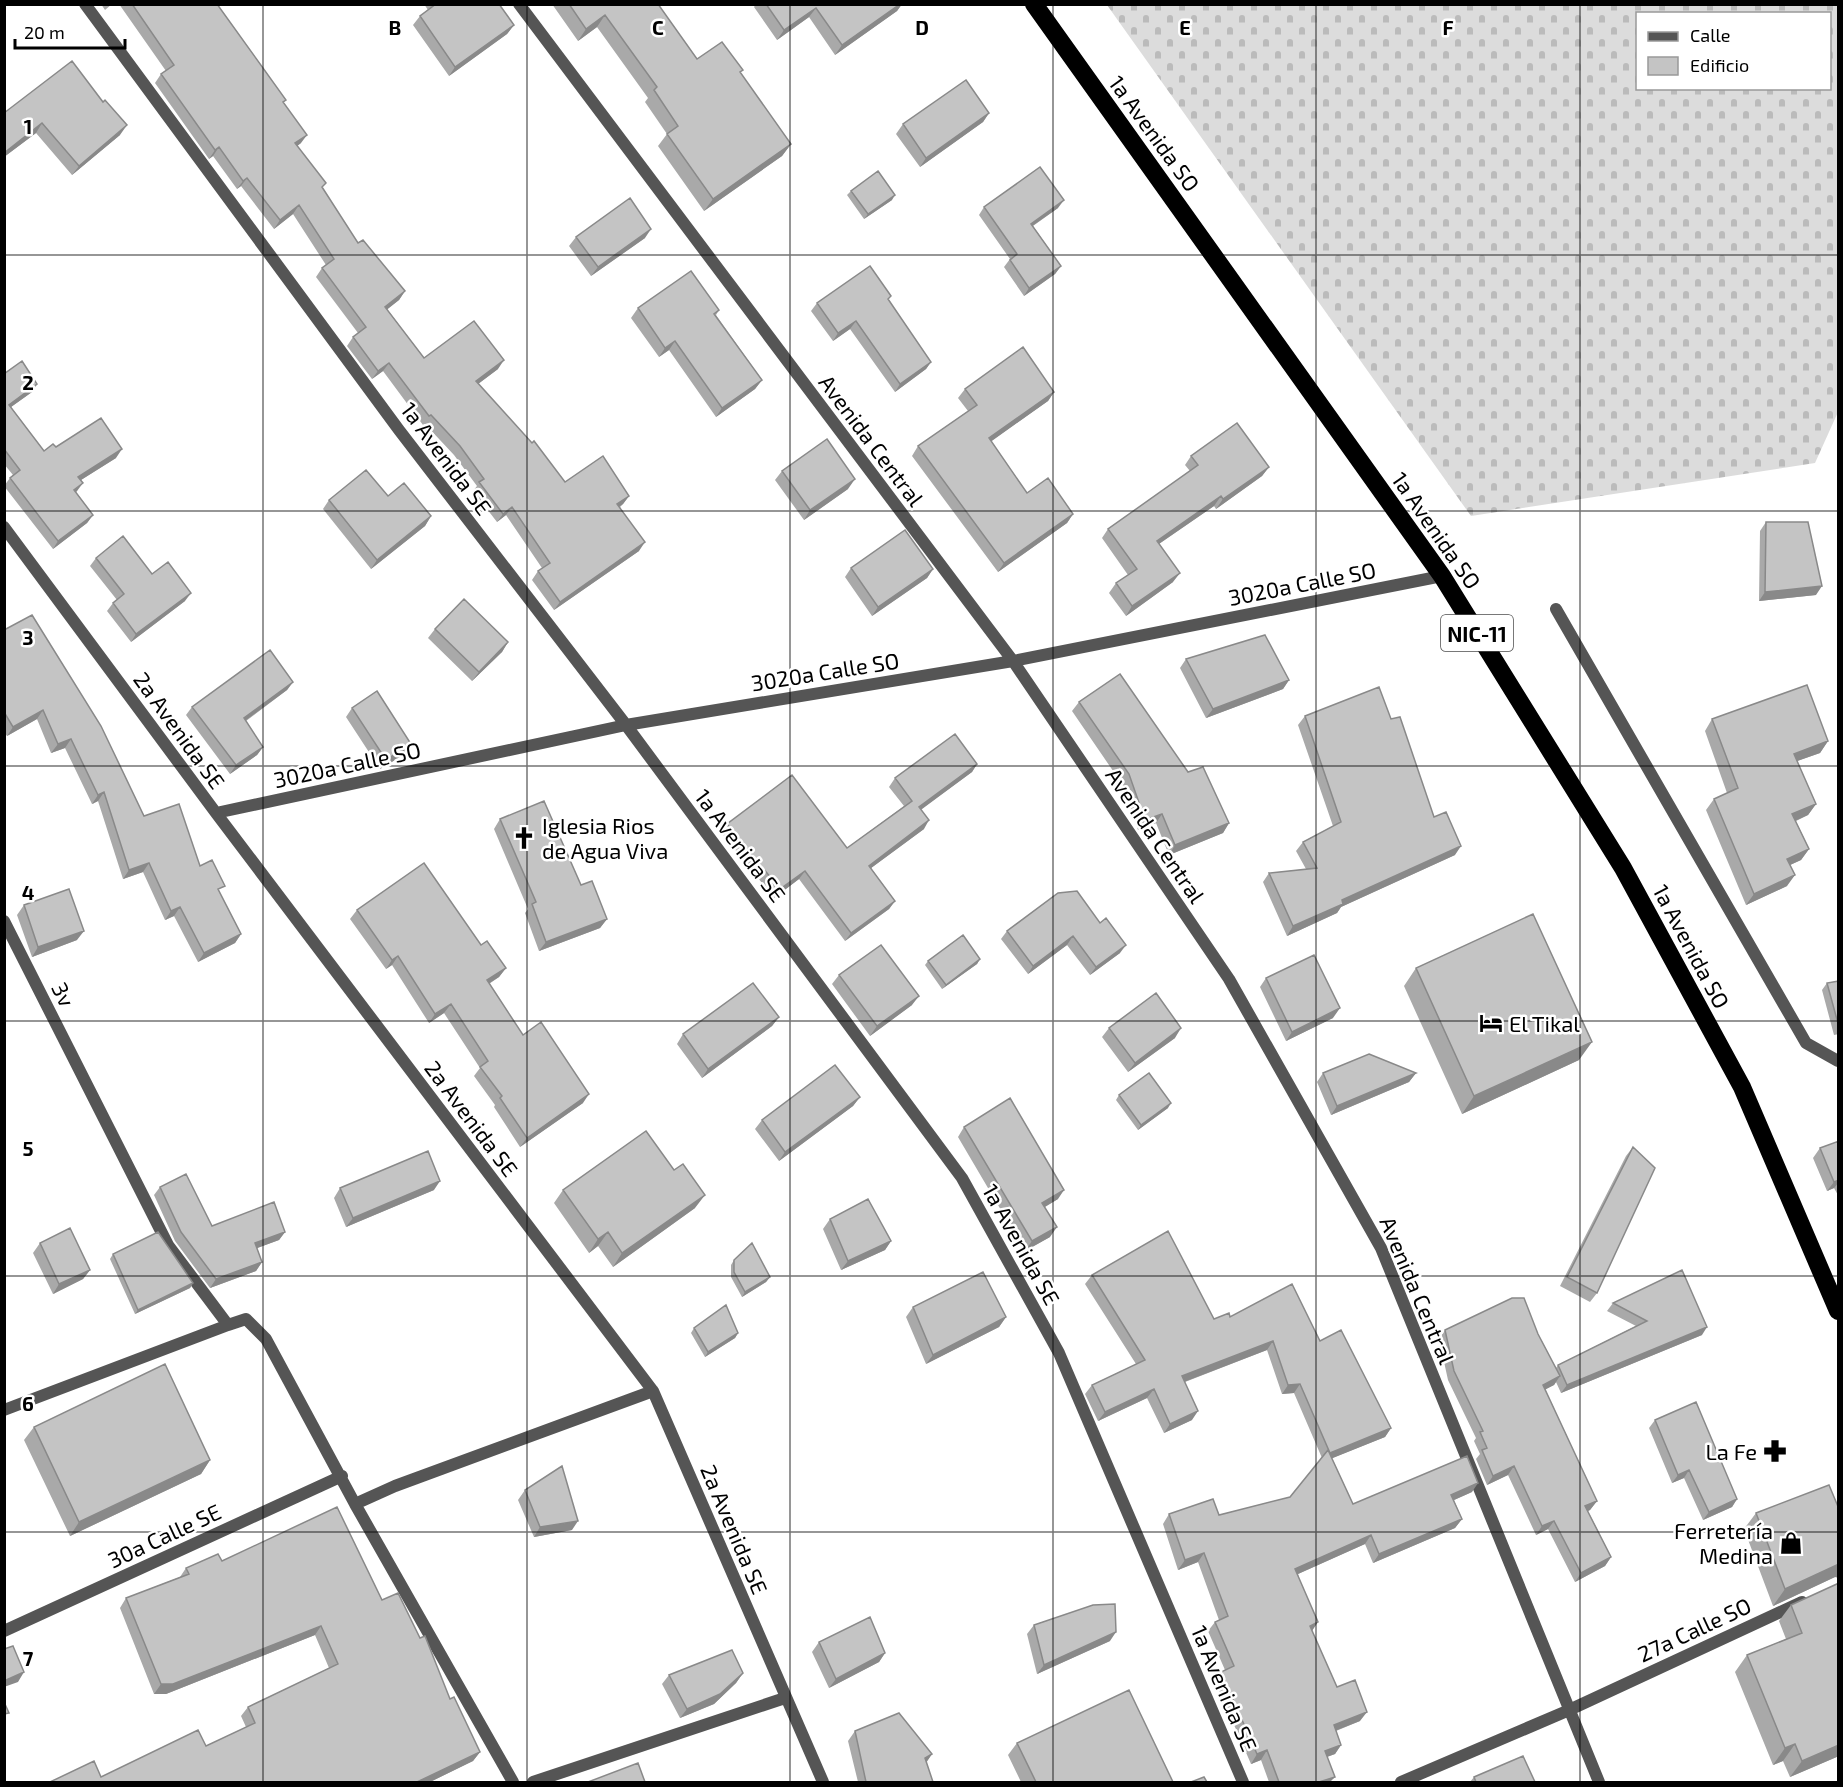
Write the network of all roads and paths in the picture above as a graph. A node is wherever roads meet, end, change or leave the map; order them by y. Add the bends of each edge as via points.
1 (85, 4) edge
2 (519, 4) edge
3 (1034, 4) edge
4 (4, 527) edge
5 (1442, 576) junction
6 (1556, 609) dead end
7 (1013, 662) junction
8 (626, 725) junction
9 (216, 813) junction
10 (4, 921) edge
11 (1839, 1061) edge
12 (1839, 1311) edge
13 (228, 1325) junction
14 (653, 1391) junction
15 (4, 1410) edge
16 (342, 1476) junction
17 (356, 1504) junction
18 (1817, 1595) edge
19 (4, 1631) edge
20 (785, 1698) junction
21 (1568, 1710) junction
22 (513, 1782) edge
23 (533, 1782) edge
24 (823, 1782) edge
25 (1243, 1782) edge
26 (1401, 1782) edge
27 (1599, 1782) edge

1 - 8 street, 1a Avenida SE via 399,430
2 - 7 street, Avenida Central
3 - 5 highway, 1a Avenida SO / NIC-11
4 - 9 street, 2a Avenida SE
5 - 7 street, 3020a Calle SO
5 - 12 highway, 1a Avenida SO / NIC-11 via 1623,868 1725,1056
6 - 11 street via 1806,1043
7 - 8 street, 3020a Calle SO
7 - 21 street, Avenida Central via 1229,979 1382,1248
8 - 9 street, 3020a Calle SO
8 - 25 street, 1a Avenida SE via 962,1179 1059,1353
9 - 14 street, 2a Avenida SE
10 - 13 street, 3v via 168,1245
13 - 15 street
13 - 16 street via 246,1319 266,1339
14 - 17 street
14 - 20 street, 2a Avenida SE
16 - 17 street
16 - 19 street, 30a Calle SE
17 - 22 street
18 - 21 street, 27a Calle SO
20 - 23 street
20 - 24 street, 2a Avenida SE
21 - 26 street, 27a Calle SO
21 - 27 street, Avenida Central

